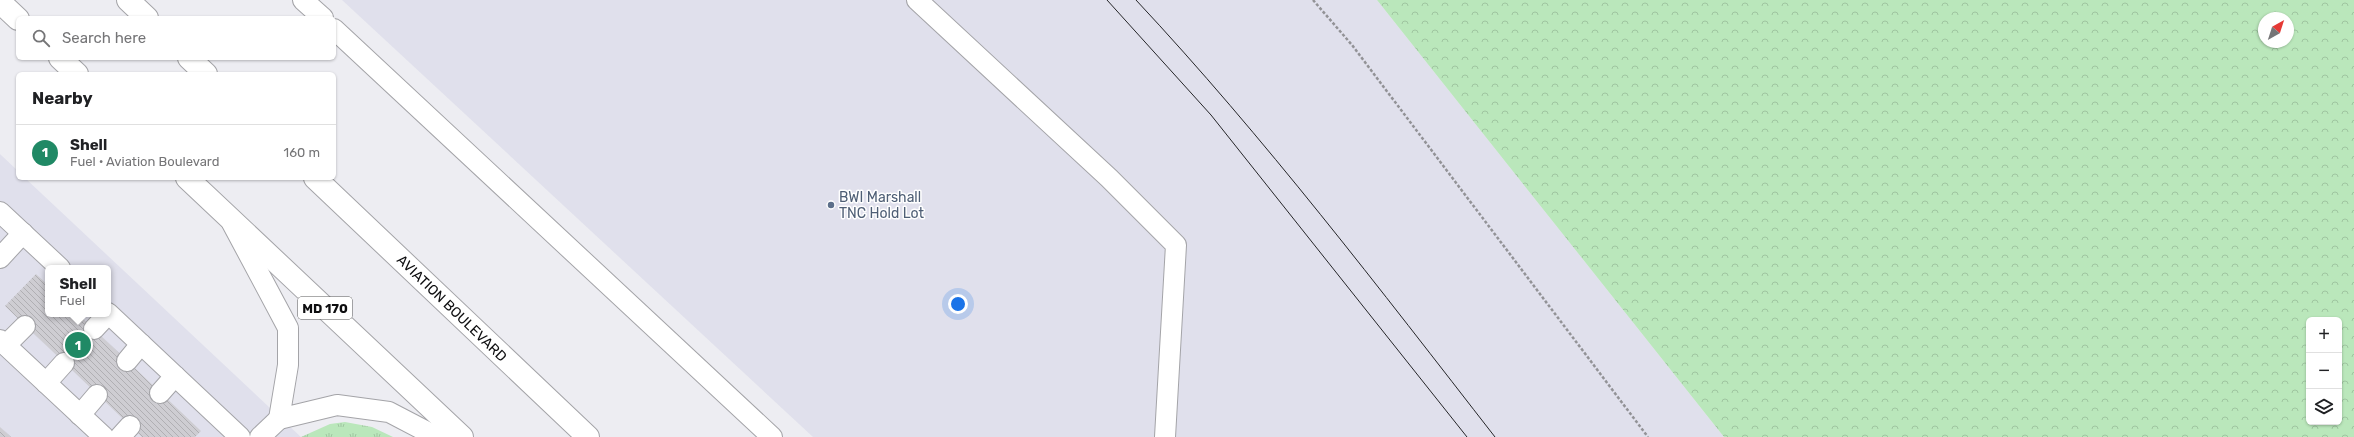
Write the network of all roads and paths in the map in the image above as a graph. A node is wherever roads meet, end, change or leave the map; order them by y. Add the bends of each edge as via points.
1 (128, 0) edge
2 (146, 0) edge
3 (303, 0) edge
4 (917, 0) edge
5 (1313, 0) edge
6 (0, 2) edge
7 (145, 16) edge
8 (156, 16) edge
9 (321, 16) edge
10 (16, 17) edge
11 (336, 31) edge
12 (62, 60) edge
13 (191, 60) edge
14 (75, 72) edge
15 (204, 72) edge
16 (189, 180) edge
17 (317, 180) edge
18 (0, 212) edge
19 (230, 218) junction
20 (23, 233) junction
21 (0, 258) edge
22 (57, 265) edge
23 (111, 316) edge
24 (104, 317) edge
25 (25, 326) dead end
26 (94, 329) dead end
27 (3, 343) edge
28 (141, 344) junction
29 (127, 361) dead end
30 (64, 363) dead end
31 (175, 376) junction
32 (46, 383) junction
33 (160, 393) dead end
34 (97, 394) dead end
35 (80, 415) junction
36 (279, 419) junction
37 (104, 437) edge
38 (240, 437) edge
39 (260, 437) edge
40 (437, 437) edge
41 (462, 437) edge
42 (588, 437) edge
43 (772, 437) edge
44 (1165, 437) edge
45 (1648, 437) edge

1 - 7 main road
2 - 8 main road
3 - 9 lane
4 - 44 lane via 1109,178 1176,245
5 - 45 path via 1352,45
6 - 10 main road
11 - 43 lane
12 - 14 main road
13 - 15 main road
16 - 19 main road, MD 170
17 - 42 main road, AVIATION BOULEVARD
18 - 20 lane
19 - 36 lane via 288,328 288,365
19 - 41 main road, MD 170
20 - 21 lane
20 - 22 lane
23 - 28 lane
24 - 26 lane
25 - 27 lane
27 - 32 lane
28 - 29 lane
28 - 31 lane
30 - 32 lane
31 - 33 lane
31 - 38 lane
32 - 35 lane
34 - 35 lane
35 - 37 lane
36 - 39 lane
36 - 40 lane via 337,405 389,412

